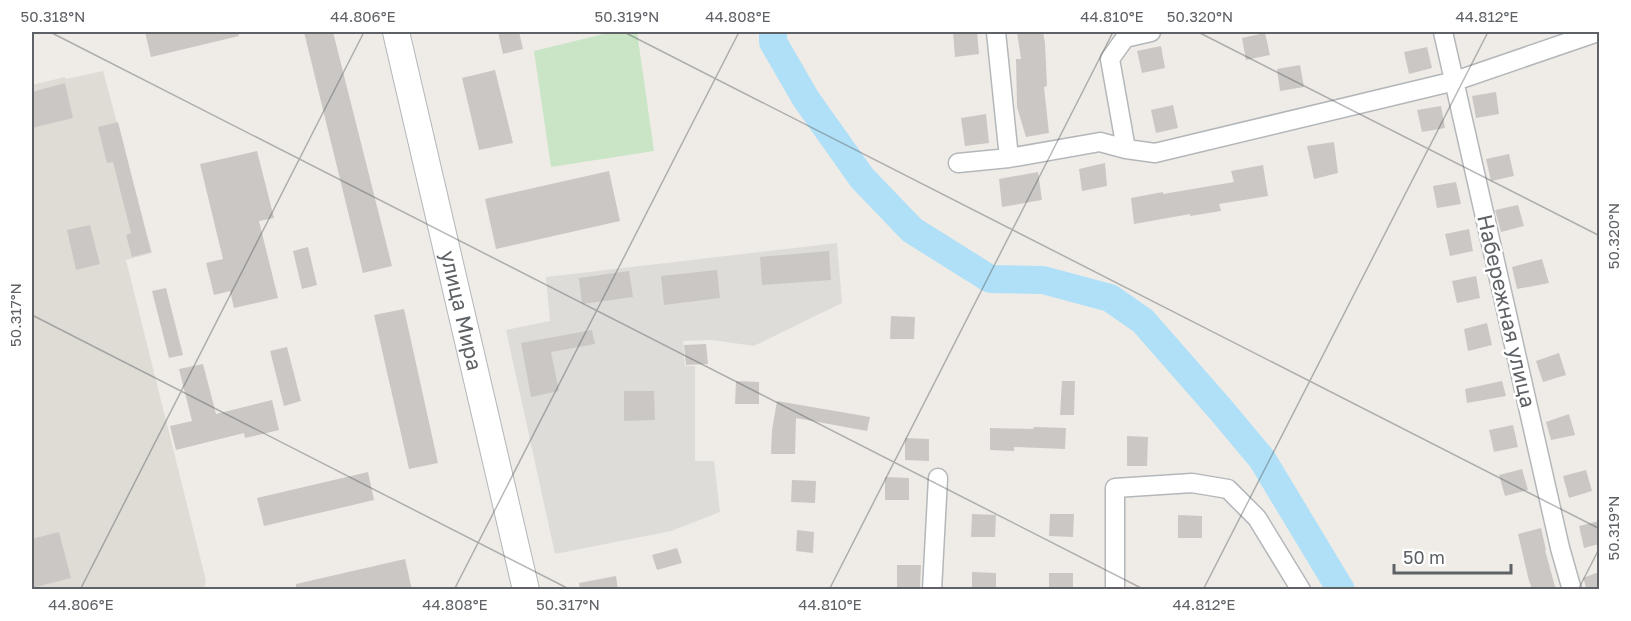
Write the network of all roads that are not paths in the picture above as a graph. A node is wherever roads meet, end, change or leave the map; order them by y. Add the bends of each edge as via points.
1 (396, 32) edge
2 (996, 32) edge
3 (1152, 32) edge
4 (1443, 32) edge
5 (1598, 32) edge
6 (1455, 81) junction
7 (1126, 149) junction
8 (1009, 158) junction
9 (958, 163) dead end
10 (938, 478) dead end
11 (526, 590) edge
12 (932, 590) edge
13 (1115, 590) edge
14 (1301, 590) edge
15 (1572, 590) edge

1 - 11 street, улица Мира
2 - 8 street
3 - 7 street via 1125,38 1110,59
4 - 6 street, Набережная улица
5 - 6 street
6 - 7 street via 1155,153
6 - 15 street, Набережная улица
7 - 8 street via 1100,142
8 - 9 street
10 - 12 street
13 - 14 street via 1115,489 1191,483 1228,489 1257,518

